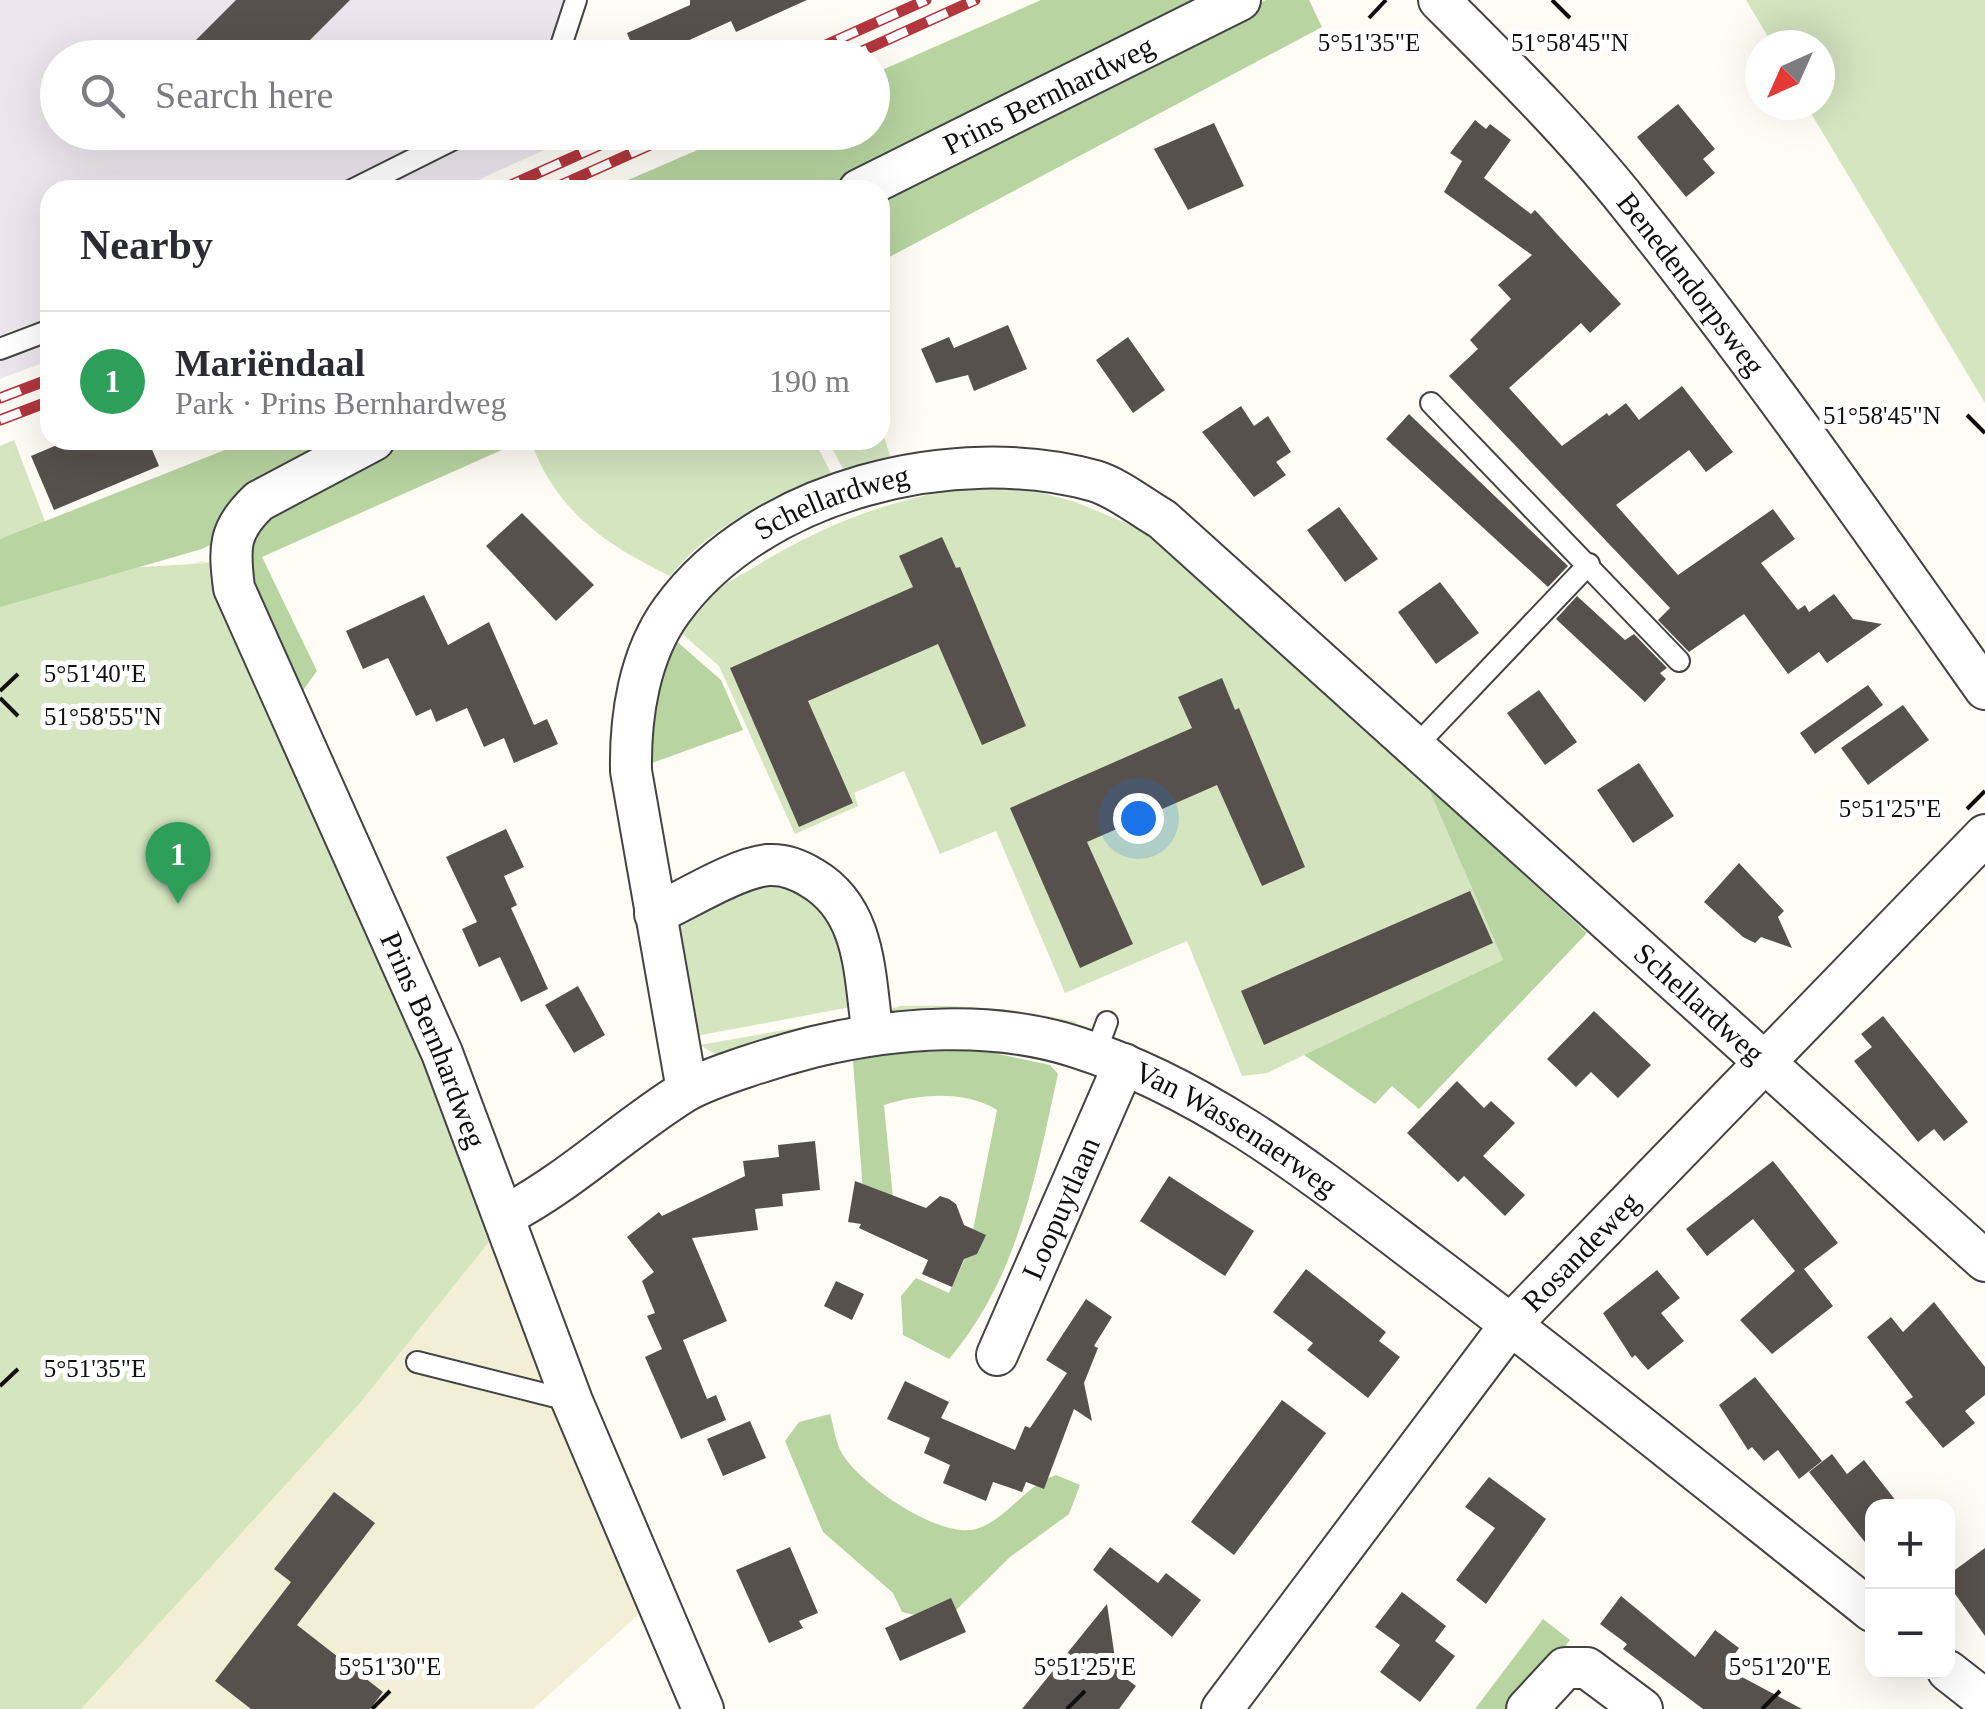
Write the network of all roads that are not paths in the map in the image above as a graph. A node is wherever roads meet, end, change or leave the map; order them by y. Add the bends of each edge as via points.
1 (576, 0) edge
2 (1240, 0) edge
3 (1438, 0) edge
4 (563, 40) edge
5 (432, 150) edge
6 (372, 180) edge
7 (879, 180) edge
8 (40, 334) edge
9 (0, 349) edge
10 (1431, 402) dead end
11 (355, 450) edge
12 (1589, 564) junction
13 (1679, 661) dead end
14 (1985, 689) edge
15 (1414, 748) junction
16 (1985, 835) edge
17 (655, 914) junction
18 (873, 1035) junction
19 (1109, 1046) junction
20 (1761, 1064) junction
21 (687, 1090) junction
22 (506, 1216) junction
23 (1985, 1262) edge
24 (1511, 1324) junction
25 (997, 1355) dead end
26 (418, 1362) dead end
27 (572, 1401) junction
28 (1865, 1605) edge
29 (1955, 1676) edge
30 (1985, 1700) edge
31 (703, 1709) edge
32 (1222, 1709) edge
33 (1527, 1709) edge
34 (1642, 1709) edge

1 - 4 lane
2 - 7 street, Prins Bernhardweg
3 - 14 street, Benedendorpsweg via 1629,204 1775,391
5 - 6 lane
8 - 9 lane
10 - 12 lane
11 - 22 street, Prins Bernhardweg via 243,516 229,547 234,588 442,1053
12 - 13 lane
12 - 15 lane
15 - 17 street, Schellardweg via 1162,518 1099,482 1018,468 906,475 844,490 771,527 673,609 653,648 630,725
15 - 20 street, Schellardweg
16 - 20 street, Rosandeweg
17 - 18 street via 732,870 786,865 824,885 839,898 872,962
17 - 21 street, Schellardweg
18 - 19 street, Van Wassenaerweg via 960,1028
18 - 21 street, Van Wassenaerweg via 810,1048
19 - 24 street, Van Wassenaerweg via 1220,1110
19 - 25 street, Loopuytlaan
20 - 23 street, Schellardweg
20 - 24 street, Rosandeweg
21 - 22 street, Van Wassenaerweg via 545,1195
22 - 27 street, Prins Bernhardweg
24 - 28 street, Van Wassenaerweg
24 - 32 street, Rosandeweg
26 - 27 lane
27 - 31 street, Prins Bernhardweg
29 - 30 street
33 - 34 street via 1565,1668 1588,1668

